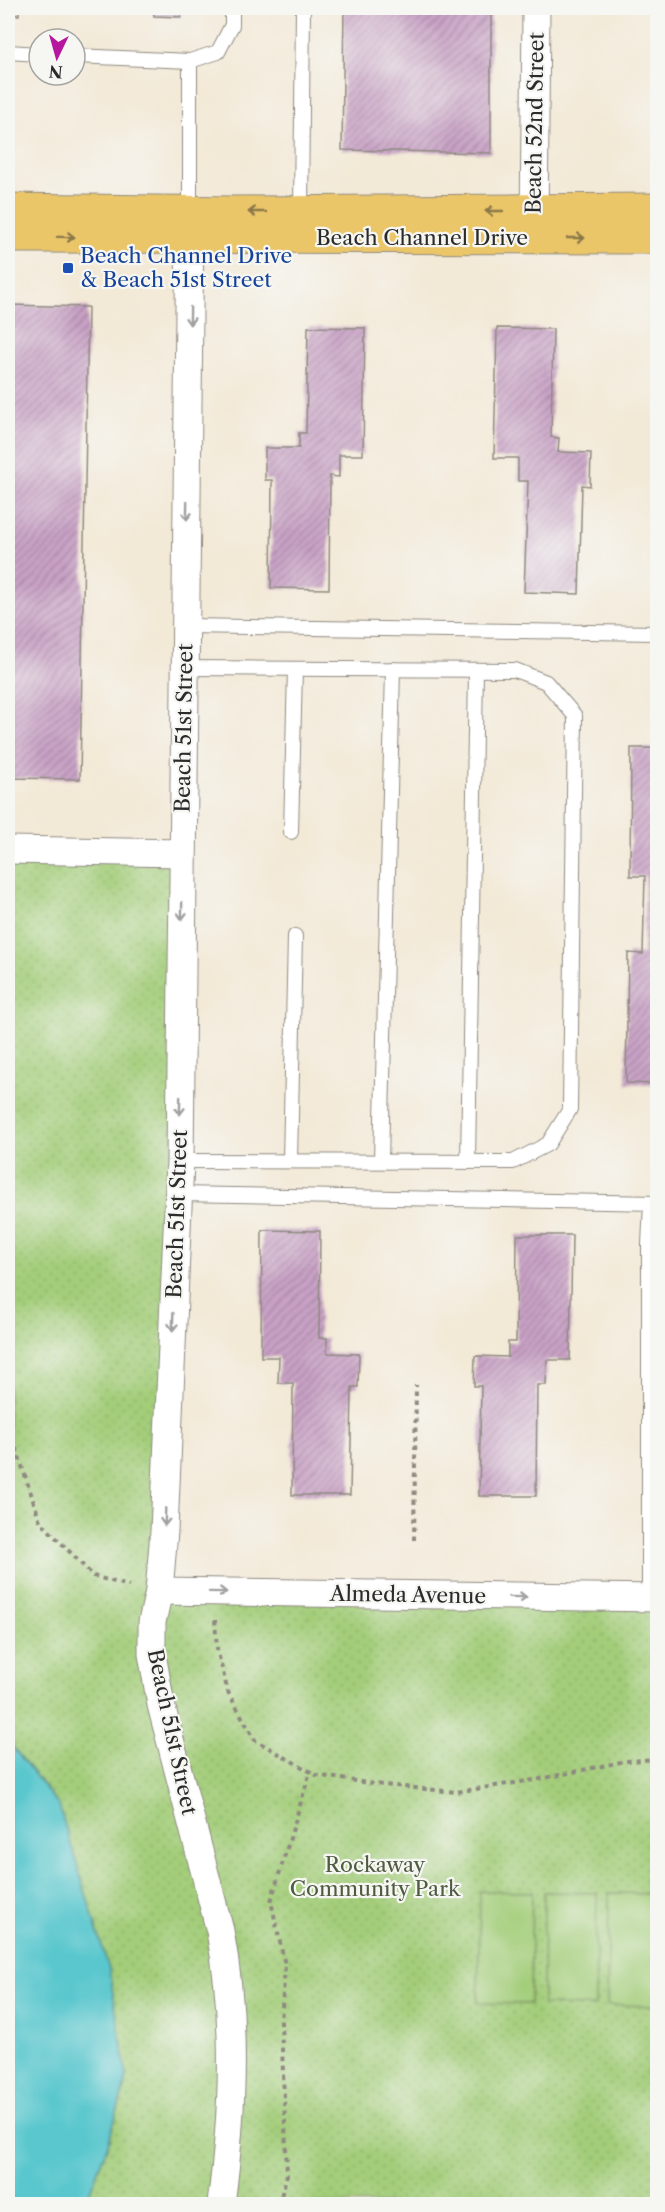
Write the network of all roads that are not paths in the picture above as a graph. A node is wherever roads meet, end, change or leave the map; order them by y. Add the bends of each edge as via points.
1 (232, 8) edge
2 (303, 8) edge
3 (536, 8) edge
4 (8, 52) edge
5 (27, 53) edge
6 (87, 57) edge
7 (190, 61) junction
8 (8, 210) edge
9 (657, 210) edge
10 (301, 212) junction
11 (534, 224) junction
12 (190, 225) junction
13 (8, 236) edge
14 (657, 237) edge
15 (186, 626) junction
16 (657, 633) edge
17 (185, 668) junction
18 (296, 669) junction
19 (393, 669) junction
20 (476, 670) junction
21 (291, 832) dead end
22 (8, 850) edge
23 (182, 853) junction
24 (295, 936) dead end
25 (180, 1161) junction
26 (290, 1161) junction
27 (381, 1161) junction
28 (468, 1162) junction
29 (178, 1194) junction
30 (654, 1203) edge
31 (159, 1591) junction
32 (653, 1598) edge
33 (221, 2205) edge

1 - 7 lane via 232,25 218,52
2 - 10 lane
3 - 11 street, Beach 52nd Street
4 - 5 lane
6 - 7 lane
7 - 12 lane
8 - 12 main road, Beach Channel Drive
9 - 11 main road, Beach Channel Drive
11 -> 10 main road, Beach Channel Drive
10 -> 12 main road, Beach Channel Drive
11 - 12 main road, Beach Channel Drive
11 -> 14 main road, Beach Channel Drive
13 -> 12 main road, Beach Channel Drive
12 -> 15 street, Beach 51st Street
15 - 16 lane
15 - 17 street, Beach 51st Street
17 - 18 lane
17 - 23 street, Beach 51st Street
18 - 19 lane
18 - 21 lane
19 - 20 lane
19 - 27 lane
20 - 28 lane
20 - 28 lane via 515,670 546,682 574,716 570,1109 548,1144 513,1162
22 - 23 street
23 -> 25 street, Beach 51st Street
24 - 26 lane
25 - 26 lane
25 - 29 street, Beach 51st Street
26 - 27 lane
27 - 28 lane
29 - 30 lane
29 -> 31 street, Beach 51st Street
30 - 32 lane via 648,1256
31 -> 32 street, Almeda Avenue
31 - 33 street, Beach 51st Street via 152,1622 153,1662 220,1931 230,2001 230,2114

